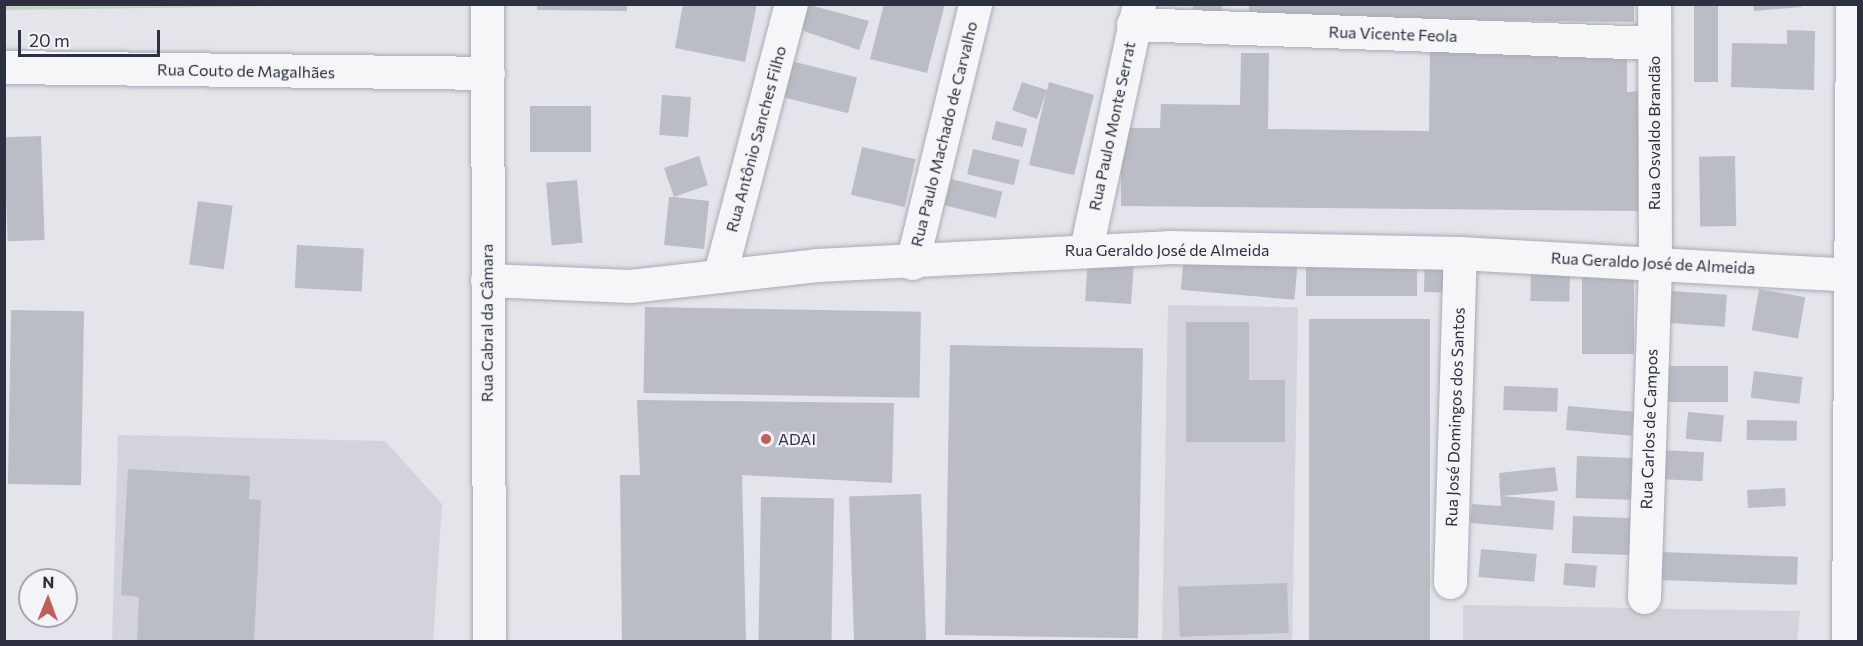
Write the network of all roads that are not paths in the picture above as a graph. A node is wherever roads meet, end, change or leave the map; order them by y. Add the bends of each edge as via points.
1 (488, 4) edge
2 (791, 4) edge
3 (975, 4) edge
4 (1654, 4) edge
5 (1852, 4) edge
6 (1136, 14) edge
7 (1654, 43) junction
8 (4, 67) edge
9 (488, 74) junction
10 (1086, 249) junction
11 (1461, 253) junction
12 (1655, 262) junction
13 (912, 263) junction
14 (720, 274) junction
15 (1848, 275) junction
16 (487, 280) junction
17 (1853, 333) edge
18 (1450, 582) dead end
19 (1644, 597) dead end
20 (489, 642) edge
21 (1848, 642) edge

1 - 9 street, Rua Cabral da Câmara
2 - 14 street, Rua Antônio Sanches Filho
3 - 13 street, Rua Paulo Machado de Carvalho
4 - 7 street, Rua Osvaldo Brandão
5 - 15 street
6 - 7 street, Rua Vicente Feola
6 - 10 street, Rua Paulo Monte Serrat
7 - 12 street, Rua Osvaldo Brandão
8 - 9 street, Rua Couto de Magalhães
9 - 16 street, Rua Cabral da Câmara
10 - 11 street, Rua Geraldo José de Almeida
10 - 13 street, Rua Geraldo José de Almeida
11 - 12 street, Rua Geraldo José de Almeida
11 - 18 street, Rua José Domingos dos Santos
12 - 15 street, Rua Geraldo José de Almeida
12 - 19 street, Rua Carlos de Campos
13 - 14 street, Rua Geraldo José de Almeida
14 - 16 street, Rua Geraldo José de Almeida via 630,286
15 - 17 street
16 - 20 street, Rua Cabral da Câmara
17 - 21 street

